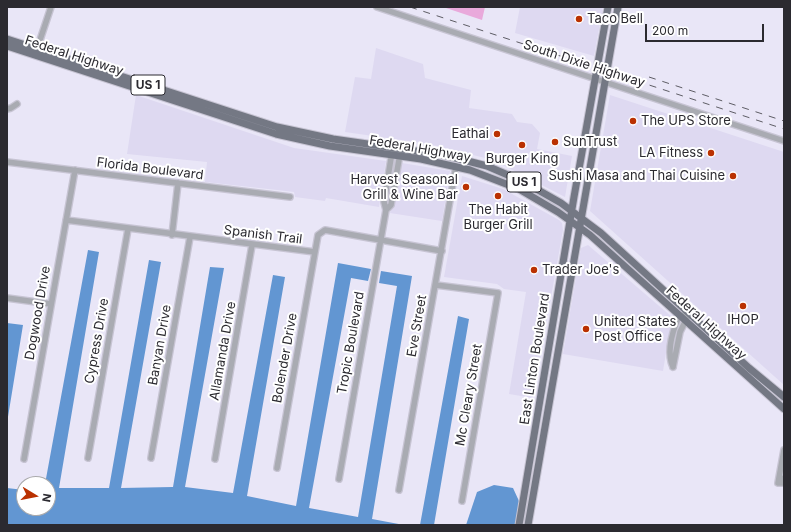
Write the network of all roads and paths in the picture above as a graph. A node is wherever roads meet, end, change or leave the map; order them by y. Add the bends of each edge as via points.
1 (51, 7) edge
2 (377, 7) edge
3 (608, 7) edge
4 (618, 7) edge
5 (7, 39) edge
6 (7, 46) edge
7 (37, 49) junction
8 (596, 80) junction
9 (604, 83) junction
10 (17, 104) dead end
11 (7, 109) edge
12 (586, 134) junction
13 (309, 135) junction
14 (301, 140) junction
15 (784, 141) edge
16 (593, 145) junction
17 (396, 151) junction
18 (7, 162) edge
19 (456, 166) junction
20 (75, 170) junction
21 (178, 183) junction
22 (290, 197) dead end
23 (572, 210) junction
24 (581, 217) junction
25 (66, 220) junction
26 (570, 221) junction
27 (579, 228) junction
28 (128, 229) junction
29 (172, 235) junction
30 (190, 237) junction
31 (380, 240) junction
32 (252, 245) junction
33 (442, 250) junction
34 (315, 252) junction
35 (436, 285) junction
36 (7, 298) edge
37 (51, 304) junction
38 (690, 313) junction
39 (682, 318) junction
40 (546, 358) junction
41 (556, 360) junction
42 (764, 391) junction
43 (782, 396) edge
44 (784, 409) edge
45 (784, 450) edge
46 (88, 458) dead end
47 (151, 458) dead end
48 (24, 459) dead end
49 (215, 459) dead end
50 (277, 468) dead end
51 (784, 478) edge
52 (339, 479) dead end
53 (399, 490) dead end
54 (462, 501) dead end
55 (519, 525) edge
56 (528, 525) edge

1 - 7 street
2 - 8 street, South Dixie Highway
3 - 8 main road, East Linton Boulevard
4 - 9 main road, East Linton Boulevard
5 - 7 main road, Federal Highway / US 1
6 - 14 main road, Federal Highway / US 1 via 263,130
7 - 13 main road, Federal Highway / US 1 via 266,124
8 - 9 street, South Dixie Highway
8 - 12 main road, East Linton Boulevard
9 - 15 street, South Dixie Highway
9 - 16 main road, East Linton Boulevard
10 - 11 street
12 - 16 main road
12 - 23 main road, East Linton Boulevard
13 - 14 main road
13 - 17 main road, Federal Highway / US 1
14 - 17 main road, Federal Highway / US 1 via 330,146
16 - 24 main road, East Linton Boulevard
17 - 19 main road, Federal Highway / US 1
17 - 23 main road, Federal Highway / US 1 via 444,154 487,166 524,182
17 - 31 street, Tropic Boulevard via 391,205 386,210
18 - 20 street, Florida Boulevard
19 - 26 main road, Federal Highway / US 1 via 519,189
19 - 33 street, Eve Street
20 - 21 street, Florida Boulevard
20 - 25 street, Dogwood Drive
21 - 22 street, Florida Boulevard
21 - 29 street
23 - 24 main road, Federal Highway / US 1
23 - 26 main road, East Linton Boulevard
24 - 27 main road, East Linton Boulevard
24 - 38 main road, Federal Highway / US 1
25 - 28 street, Spanish Trail
25 - 37 street, Dogwood Drive
26 - 27 main road, Federal Highway / US 1
26 - 40 main road, East Linton Boulevard
27 - 39 main road, Federal Highway / US 1
27 - 41 main road, East Linton Boulevard
28 - 29 street, Spanish Trail
28 - 46 street, Cypress Drive
29 - 30 street, Spanish Trail
30 - 32 street, Spanish Trail
30 - 47 street, Banyan Drive
31 - 33 street, Spanish Trail
31 - 34 street, Spanish Trail via 325,230 318,235
31 - 52 street, Tropic Boulevard
32 - 34 street, Spanish Trail
32 - 49 street, Allamanda Drive
33 - 35 street, Eve Street
34 - 50 street, Bolender Drive
35 - 53 street, Eve Street
35 - 54 street, Mc Cleary Street via 498,293
36 - 37 street
37 - 48 street, Dogwood Drive
38 - 39 street
38 - 43 main road, Federal Highway / US 1
39 - 39 street via 676,324 669,359 673,367
39 - 42 main road, Federal Highway / US 1
40 - 41 main road
40 - 55 main road, East Linton Boulevard
41 - 56 main road, East Linton Boulevard
42 - 43 main road via 769,390
42 - 44 main road, Federal Highway / US 1
45 - 51 street via 778,483 783,483

